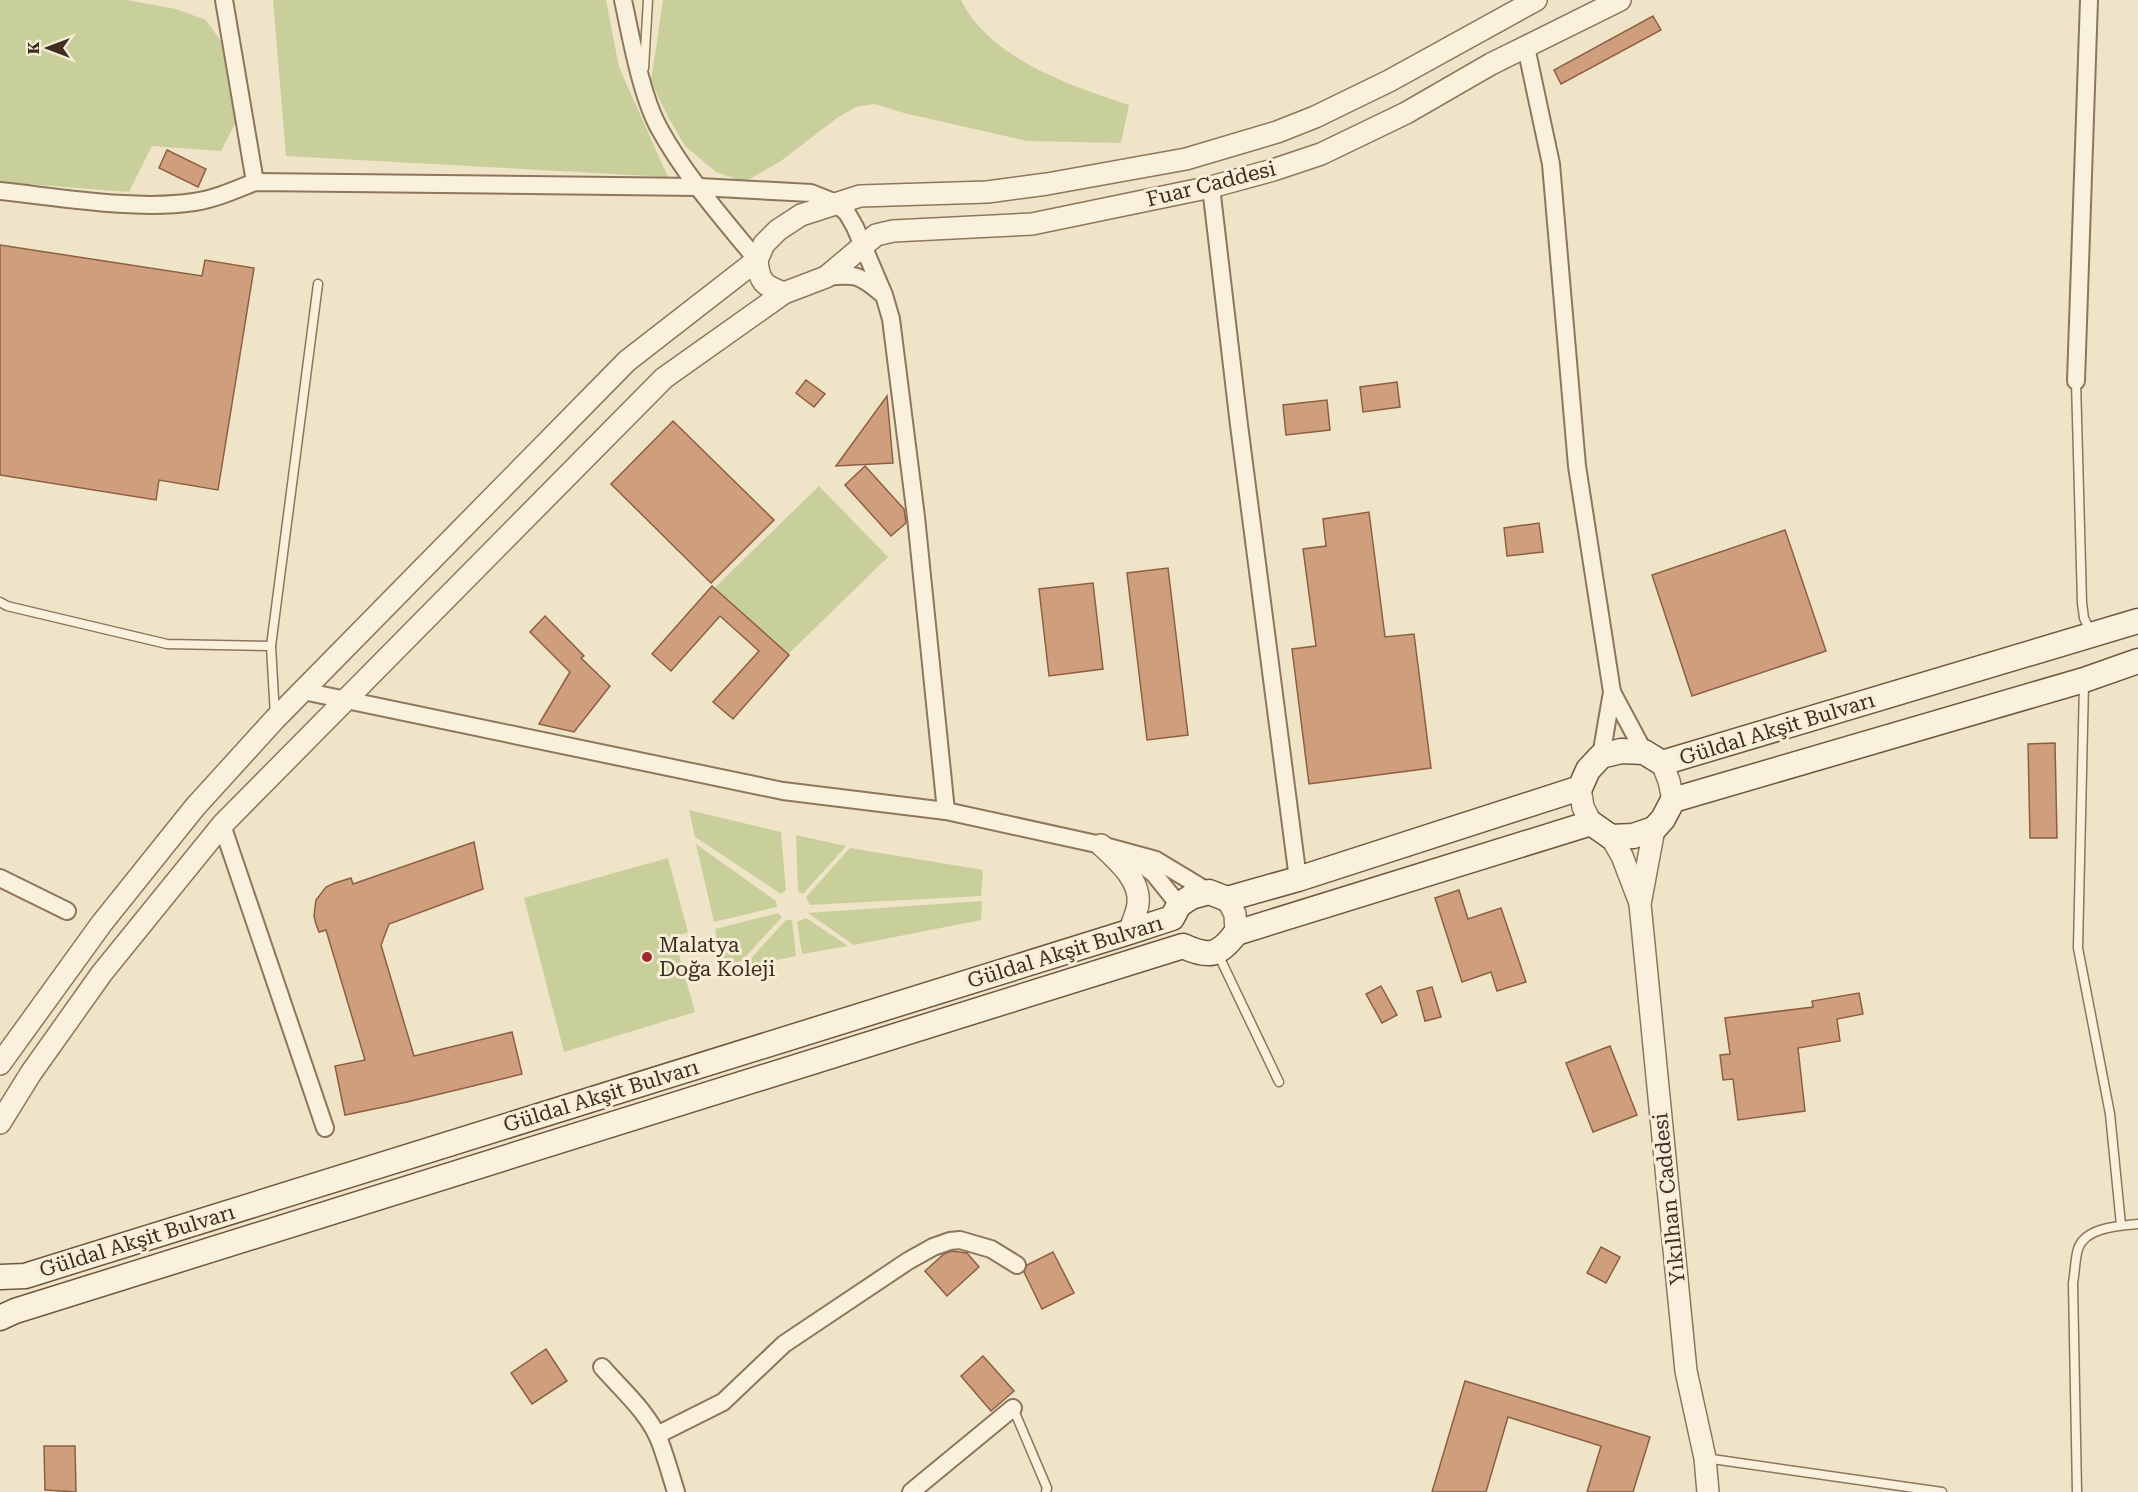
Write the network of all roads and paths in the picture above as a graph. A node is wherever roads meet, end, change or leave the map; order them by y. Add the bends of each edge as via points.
1 (224, 0) edge
2 (623, 0) edge
3 (648, 0) edge
4 (1536, 0) edge
5 (1620, 0) edge
6 (2089, 0) edge
7 (1526, 47) junction
8 (643, 84) junction
9 (255, 182) junction
10 (699, 187) junction
11 (1211, 187) junction
12 (0, 191) edge
13 (836, 203) junction
14 (863, 244) junction
15 (757, 260) junction
16 (826, 277) junction
17 (318, 284) dead end
18 (784, 292) junction
19 (884, 296) junction
20 (2076, 381) joint
21 (0, 602) edge
22 (2138, 621) edge
23 (2092, 635) junction
24 (271, 646) junction
25 (2138, 661) edge
26 (2084, 680) junction
27 (303, 691) junction
28 (1612, 692) junction
29 (346, 700) junction
30 (275, 719) junction
31 (1601, 756) junction
32 (1653, 757) junction
33 (1580, 788) junction
34 (1673, 800) junction
35 (946, 811) junction
36 (1591, 823) junction
37 (222, 825) junction
38 (1654, 829) junction
39 (1611, 837) junction
40 (1101, 845) junction
41 (1127, 852) junction
42 (0, 878) edge
43 (1298, 879) junction
44 (1218, 895) junction
45 (1640, 904) junction
46 (67, 911) dead end
47 (1175, 912) junction
48 (1129, 932) junction
49 (1236, 933) junction
50 (1183, 946) junction
51 (1217, 952) junction
52 (0, 1064) edge
53 (1279, 1082) dead end
54 (0, 1124) edge
55 (325, 1128) dead end
56 (2138, 1224) edge
57 (2121, 1226) junction
58 (1017, 1265) dead end
59 (0, 1277) edge
60 (0, 1318) edge
61 (602, 1367) dead end
62 (1013, 1408) joint
63 (657, 1435) junction
64 (1706, 1458) junction
65 (676, 1492) edge
66 (911, 1492) edge
67 (1046, 1492) edge
68 (1708, 1492) edge
69 (1942, 1492) edge
70 (2077, 1492) edge

1 - 9 street
2 - 8 street
3 - 8 lane
4 - 13 street via 1350,101 1277,132 1186,159 987,192 860,196
5 - 7 street, Fuar Caddesi
6 - 20 street
7 - 11 street, Fuar Caddesi via 1406,113 1320,154
7 - 28 street via 1551,164 1577,466
8 - 10 street via 658,126
9 - 10 street
9 - 12 street via 192,203 118,203
10 - 13 street via 811,193
10 - 15 street
11 - 14 street, Fuar Caddesi via 1032,224 893,231 876,235
11 - 43 street
13 - 14 street via 847,213
13 - 15 street via 801,215 778,230 764,244
14 - 16 street, Fuar Caddesi
14 - 19 street
15 - 18 street via 763,282
15 - 27 street via 627,361
16 - 18 street, Fuar Caddesi
16 - 19 street via 849,275 864,279
17 - 24 lane
18 - 29 street, Fuar Caddesi via 664,378
19 - 35 street via 891,320 916,517
20 - 23 lane via 2082,603
21 - 24 lane via 167,644
22 - 23 main road, Güldal Akşit Bulvarı
23 - 32 main road, Güldal Akşit Bulvarı
24 - 30 lane
25 - 26 main road, Güldal Akşit Bulvarı
26 - 34 main road, Güldal Akşit Bulvarı
26 - 57 lane via 2078,948 2109,1114
27 - 29 street
27 - 30 street
28 - 31 street
28 - 32 street
29 - 35 street via 783,791
29 - 37 street, Fuar Caddesi
30 - 52 street via 195,807 110,914
31 - 32 main road, Güldal Akşit Bulvarı via 1621,751
31 - 33 main road via 1588,770
32 - 34 street via 1669,781
33 - 36 street
33 - 43 main road, Güldal Akşit Bulvarı
34 - 38 main road, Güldal Akşit Bulvarı
35 - 40 street
36 - 39 main road
36 - 49 main road
37 - 54 street, Fuar Caddesi via 102,973
37 - 55 street
38 - 39 main road via 1633,836
38 - 45 street, Yıkılhan Caddesi
39 - 45 street, Yıkılhan Caddesi
40 - 41 street
40 - 48 street via 1135,884 1138,903
41 - 44 street via 1156,860
41 - 47 street via 1154,874
42 - 46 street
43 - 44 main road, Güldal Akşit Bulvarı
44 - 47 main road, Güldal Akşit Bulvarı via 1191,897
44 - 49 street via 1234,914
45 - 64 street, Yıkılhan Caddesi via 1686,1371
47 - 48 main road, Güldal Akşit Bulvarı
47 - 50 street via 1175,932
48 - 59 main road, Güldal Akşit Bulvarı via 26,1276
49 - 51 main road
50 - 51 main road, Güldal Akşit Bulvarı via 1200,954
50 - 60 main road, Güldal Akşit Bulvarı
51 - 53 lane
56 - 57 lane
57 - 70 lane via 2106,1227 2083,1240 2078,1249 2073,1283
58 - 63 street via 991,1249 960,1240 933,1247 784,1344 723,1402
61 - 63 street
62 - 66 street
62 - 67 lane
63 - 65 street
64 - 68 street, Yıkılhan Caddesi
64 - 69 lane

